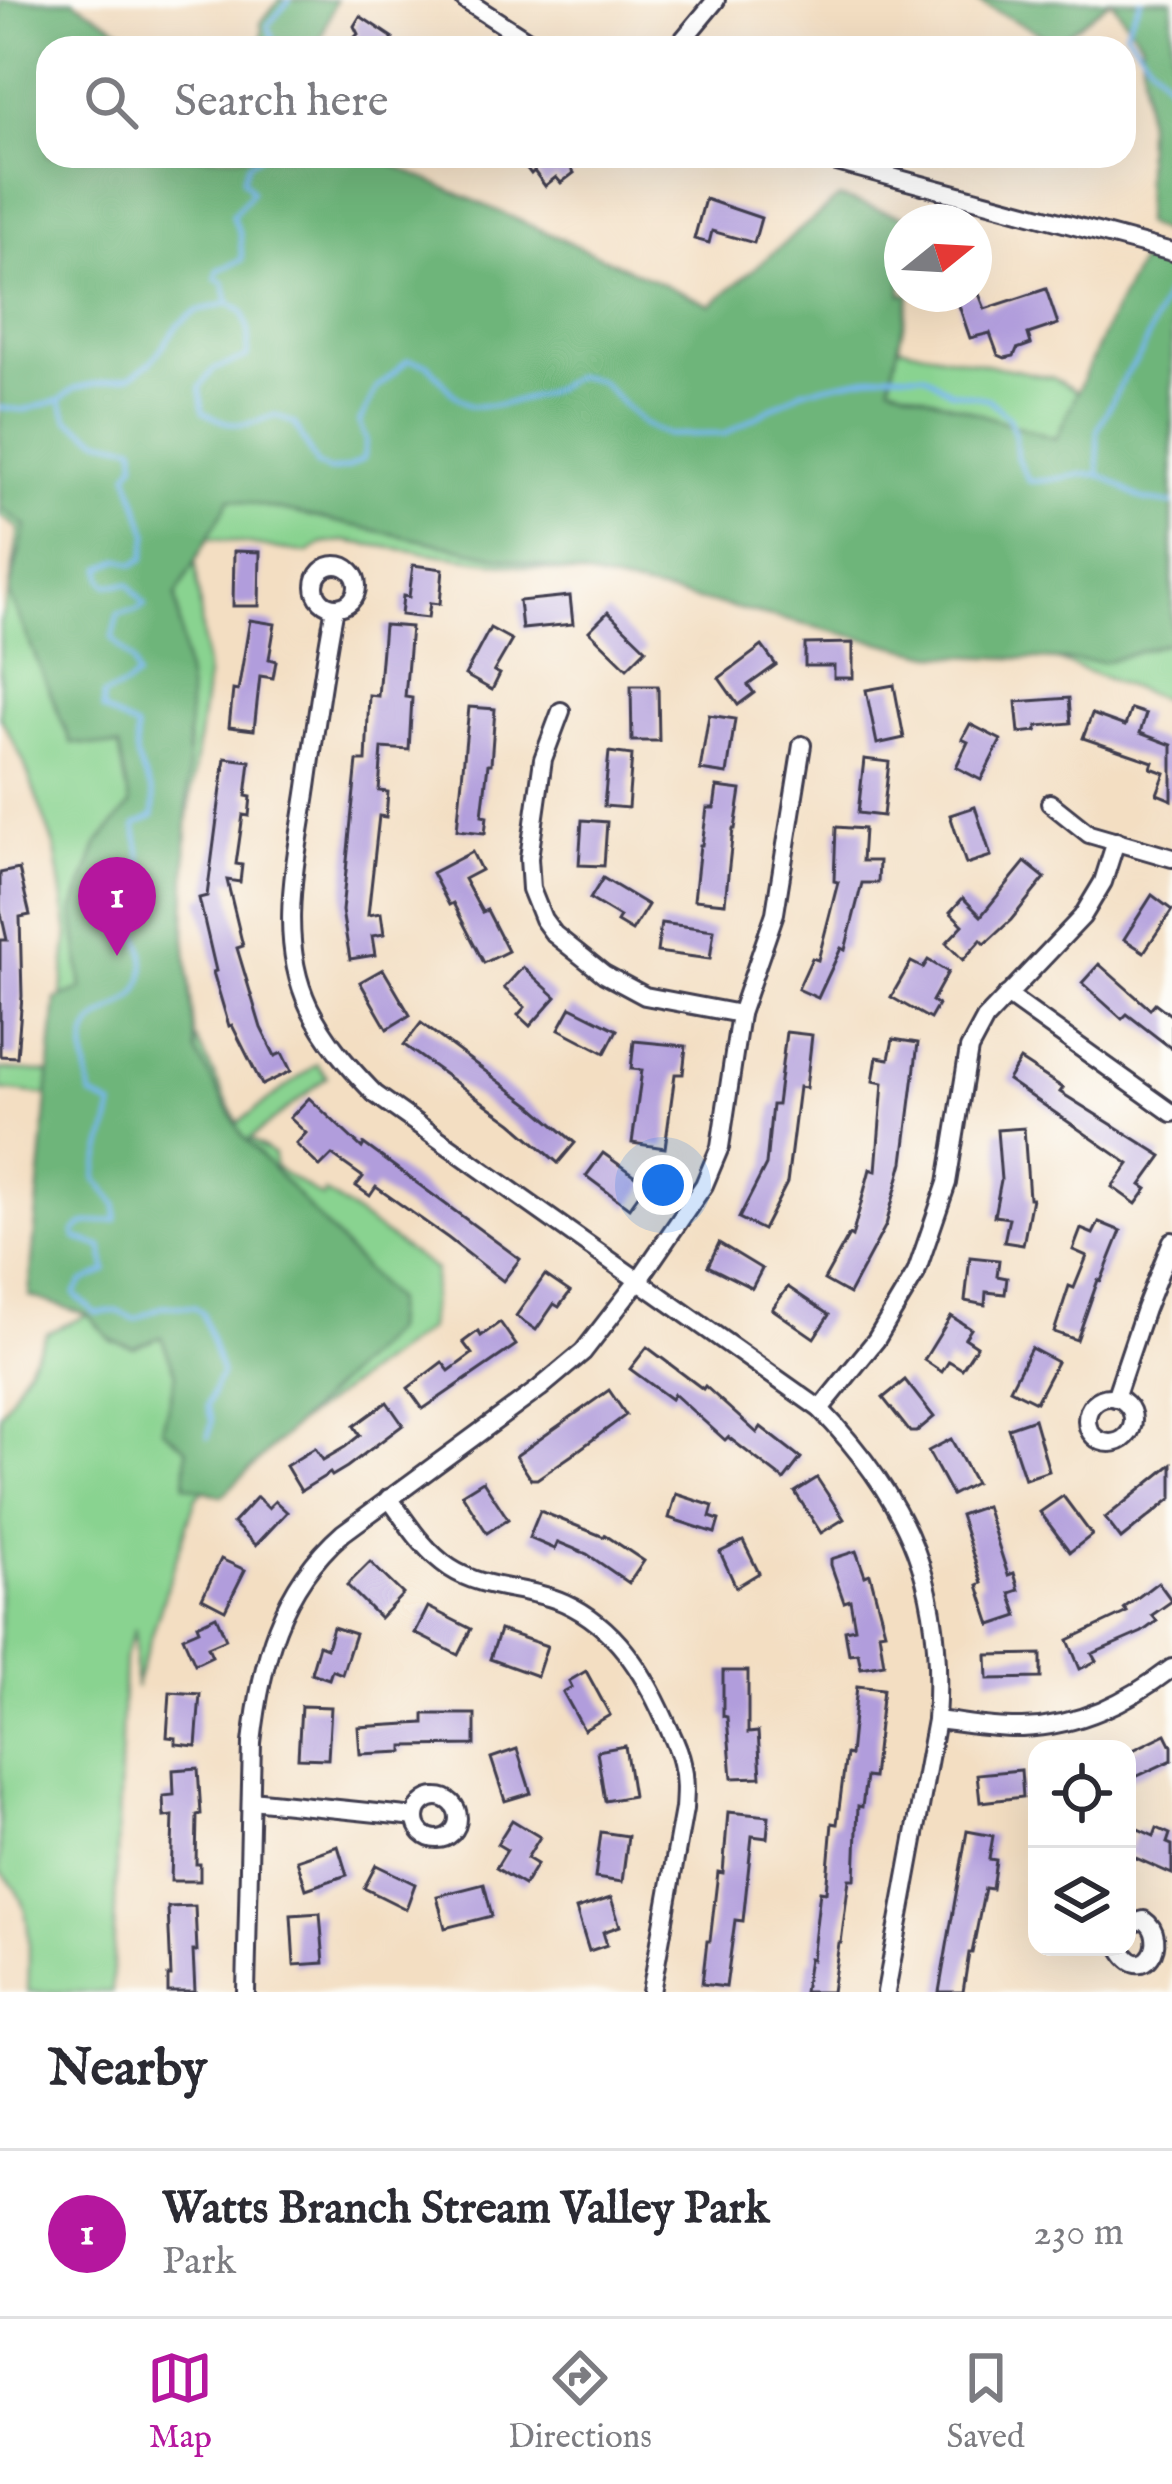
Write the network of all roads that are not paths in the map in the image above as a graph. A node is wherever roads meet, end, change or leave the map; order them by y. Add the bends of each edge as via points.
1 (465, 0) edge
2 (716, 0) edge
3 (520, 36) edge
4 (686, 36) edge
5 (859, 168) edge
6 (1172, 252) edge
7 (334, 607) dead end
8 (561, 711) dead end
9 (802, 745) dead end
10 (1050, 803) dead end
11 (1116, 841) junction
12 (1172, 858) edge
13 (1006, 995) junction
14 (740, 1014) junction
15 (1172, 1113) edge
16 (1172, 1241) edge
17 (638, 1282) junction
18 (1115, 1398) dead end
19 (820, 1409) junction
20 (389, 1498) junction
21 (1172, 1669) edge
22 (936, 1720) junction
23 (250, 1800) junction
24 (416, 1816) dead end
25 (1136, 1922) edge
26 (1167, 1954) edge
27 (1125, 1956) edge
28 (246, 1992) edge
29 (651, 1992) edge
30 (886, 1992) edge

1 - 3 street
2 - 4 street
5 - 6 street
7 - 17 street via 290,911 308,1004 336,1054 375,1094
8 - 14 street via 543,759 529,858 543,919 604,974 645,996
9 - 14 street via 775,913
10 - 11 street via 1089,834
11 - 12 street
11 - 13 street via 1082,917
13 - 15 street
13 - 19 street via 969,1049 946,1183 916,1273
14 - 17 street via 714,1165
16 - 18 street
17 - 19 street
17 - 20 street via 563,1370
19 - 22 street via 878,1475 916,1550 936,1630
20 - 23 street via 322,1551 291,1593 256,1705
20 - 29 street via 446,1566 488,1586 563,1602 614,1638 644,1676 686,1783
21 - 22 street via 1117,1706 1066,1724 1019,1729
22 - 30 street
23 - 24 street
23 - 28 street
25 - 26 street via 1156,1926
26 - 27 street via 1138,1964

